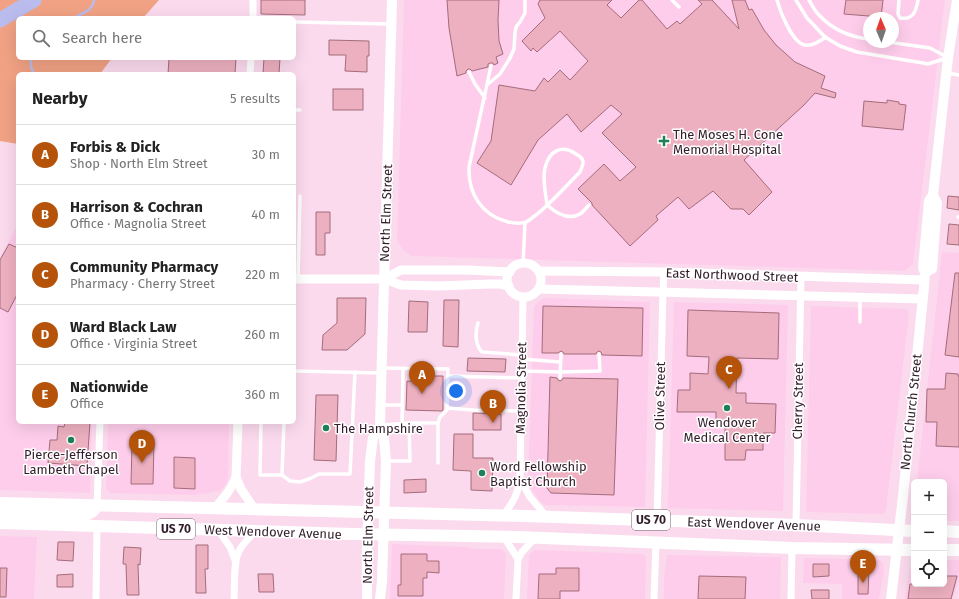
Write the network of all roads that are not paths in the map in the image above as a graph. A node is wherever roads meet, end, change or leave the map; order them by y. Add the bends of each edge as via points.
1 (253, 0) edge
2 (392, 0) edge
3 (525, 0) edge
4 (672, 0) edge
5 (777, 0) edge
6 (796, 0) edge
7 (809, 0) edge
8 (899, 0) edge
9 (918, 0) edge
10 (957, 0) edge
11 (679, 7) dead end
12 (252, 16) edge
13 (296, 22) edge
14 (391, 24) junction
15 (826, 37) junction
16 (863, 39) edge
17 (899, 44) edge
18 (948, 58) junction
19 (251, 60) edge
20 (492, 66) dead end
21 (250, 72) edge
22 (469, 72) dead end
23 (946, 73) junction
24 (959, 75) edge
25 (488, 84) junction
26 (485, 98) junction
27 (296, 110) edge
28 (300, 110) dead end
29 (300, 196) dead end
30 (589, 205) dead end
31 (547, 206) junction
32 (525, 223) junction
33 (523, 264) junction
34 (510, 272) junction
35 (539, 272) junction
36 (664, 272) junction
37 (925, 276) junction
38 (801, 277) junction
39 (296, 279) edge
40 (384, 279) junction
41 (509, 286) junction
42 (539, 289) junction
43 (663, 292) junction
44 (800, 296) junction
45 (523, 297) junction
46 (860, 297) junction
47 (923, 299) junction
48 (860, 322) dead end
49 (478, 323) dead end
50 (561, 354) dead end
51 (599, 354) dead end
52 (522, 357) junction
53 (560, 362) junction
54 (403, 368) junction
55 (296, 371) edge
56 (381, 371) junction
57 (522, 371) junction
58 (355, 372) junction
59 (560, 372) junction
60 (448, 376) junction
61 (522, 378) junction
62 (560, 378) dead end
63 (380, 405) junction
64 (402, 405) junction
65 (447, 408) junction
66 (521, 411) junction
67 (409, 423) junction
68 (438, 423) junction
69 (100, 424) edge
70 (238, 424) edge
71 (261, 424) edge
72 (284, 424) edge
73 (402, 424) junction
74 (380, 425) junction
75 (386, 461) junction
76 (438, 463) dead end
77 (282, 475) junction
78 (236, 477) junction
79 (520, 479) junction
80 (0, 503) edge
81 (97, 506) junction
82 (214, 509) junction
83 (255, 510) junction
84 (403, 513) joint
85 (0, 514) edge
86 (503, 515) junction
87 (547, 517) junction
88 (657, 520) junction
89 (0, 523) edge
90 (796, 525) junction
91 (97, 526) junction
92 (218, 530) junction
93 (899, 530) junction
94 (256, 531) junction
95 (911, 531) edge
96 (947, 531) edge
97 (959, 532) edge
98 (403, 535) joint
99 (504, 537) junction
100 (535, 538) junction
101 (656, 544) junction
102 (792, 548) junction
103 (897, 550) junction
104 (911, 550) edge
105 (947, 550) edge
106 (958, 550) edge
107 (518, 559) junction
108 (235, 560) junction
109 (96, 599) edge
110 (234, 599) edge
111 (367, 599) edge
112 (380, 599) edge
113 (516, 599) edge
114 (654, 599) edge
115 (791, 599) edge
116 (891, 599) edge

1 - 12 street
2 - 14 main road, North Elm Street
3 - 25 lane via 525,13 514,33 514,49 500,74
4 - 11 lane
5 - 15 lane via 788,28 797,40 806,45
6 - 15 lane via 807,18
7 - 16 lane via 819,15 832,27
8 - 9 lane via 898,14 900,18 906,19 916,12
10 - 18 main road, North Church Street
13 - 14 lane
14 - 40 main road, North Elm Street
15 - 18 lane via 840,46 872,55 928,64
17 - 18 lane via 930,48
18 - 23 main road, North Church Street
19 - 21 street
20 - 25 lane
22 - 26 lane
23 - 24 lane
23 - 37 main road, North Church Street via 932,195 929,202 923,268
25 - 26 lane
26 - 32 lane via 469,167 474,194 482,207 492,216 513,223
27 - 28 lane
29 - 39 lane
30 - 31 lane via 581,214 574,217 558,214
31 - 31 lane via 583,166 581,158 571,151 555,151 548,159 544,179
31 - 32 lane
32 - 33 lane
33 - 34 street via 515,266
33 - 35 street, East Northwood Street via 533,266
34 - 40 street via 401,270
34 - 41 street
35 - 36 street, East Northwood Street
35 - 42 street
36 - 38 street, East Northwood Street
36 - 43 street, Olive Street
37 - 38 street, East Northwood Street
37 - 47 main road, North Church Street
38 - 44 street, Cherry Street
39 - 40 street
40 - 41 street via 401,285
40 - 56 main road, North Elm Street
41 - 45 street via 512,292
42 - 43 street, East Northwood Street
42 - 45 street, East Northwood Street via 532,295
43 - 44 street, East Northwood Street
43 - 88 street, Olive Street
44 - 46 street, East Northwood Street
44 - 90 street, Cherry Street
45 - 52 street, Magnolia Street
46 - 47 street, East Northwood Street
46 - 48 lane
47 - 93 main road, North Church Street
49 - 52 lane via 477,341 482,352
50 - 53 lane
51 - 59 lane via 600,371
52 - 53 lane
52 - 57 street, Magnolia Street
53 - 59 lane
54 - 56 lane
54 - 60 lane via 448,369
54 - 64 lane
55 - 58 lane
56 - 58 lane
56 - 63 main road, North Elm Street
57 - 59 lane
57 - 61 street, Magnolia Street
58 - 77 lane via 350,474 319,474 300,482 290,481
59 - 62 lane
60 - 61 lane
60 - 65 lane
61 - 66 street, Magnolia Street
63 - 64 lane
63 - 74 main road, North Elm Street
64 - 73 lane
65 - 66 lane
65 - 68 lane
66 - 79 street, Magnolia Street
67 - 68 lane
67 - 73 lane
67 - 75 lane via 410,461
68 - 76 lane
69 - 81 street
70 - 78 street
71 - 77 lane via 260,475
72 - 77 lane
73 - 74 lane
74 - 75 main road, North Elm Street
74 - 111 main road, North Elm Street via 373,438 370,461
75 - 112 main road, North Elm Street
78 - 82 street via 228,493
78 - 83 street
79 - 86 street, Magnolia Street via 514,501
79 - 87 street, Magnolia Street via 530,497
80 - 81 highway, West Wendover Avenue / US 70
81 - 82 highway, West Wendover Avenue / US 70
81 - 85 highway via 86,515
82 - 83 highway, West Wendover Avenue / US 70
83 - 84 highway, West Wendover Avenue / US 70
84 - 86 highway, East Wendover Avenue / US 70
86 - 87 highway, East Wendover Avenue / US 70
87 - 88 highway, East Wendover Avenue / US 70
88 - 90 highway, East Wendover Avenue / US 70
89 - 91 highway, West Wendover Avenue / US 70
90 - 93 highway, East Wendover Avenue / US 70
91 - 92 highway, West Wendover Avenue / US 70
91 - 109 street
92 - 94 highway, West Wendover Avenue / US 70
92 - 108 street via 230,547
93 - 95 highway, East Wendover Avenue / US 70
93 - 103 main road, North Church Street
94 - 98 highway, West Wendover Avenue / US 70
94 - 108 street via 242,546
96 - 97 highway
98 - 99 highway, East Wendover Avenue / US 70
99 - 100 highway, East Wendover Avenue / US 70
99 - 107 street
100 - 101 highway, East Wendover Avenue / US 70
100 - 107 street
101 - 102 highway, East Wendover Avenue / US 70
101 - 114 street
102 - 103 highway, East Wendover Avenue / US 70
102 - 115 street
103 - 104 highway, East Wendover Avenue / US 70
103 - 116 main road, North Church Street
105 - 106 highway
107 - 113 street
108 - 110 street

